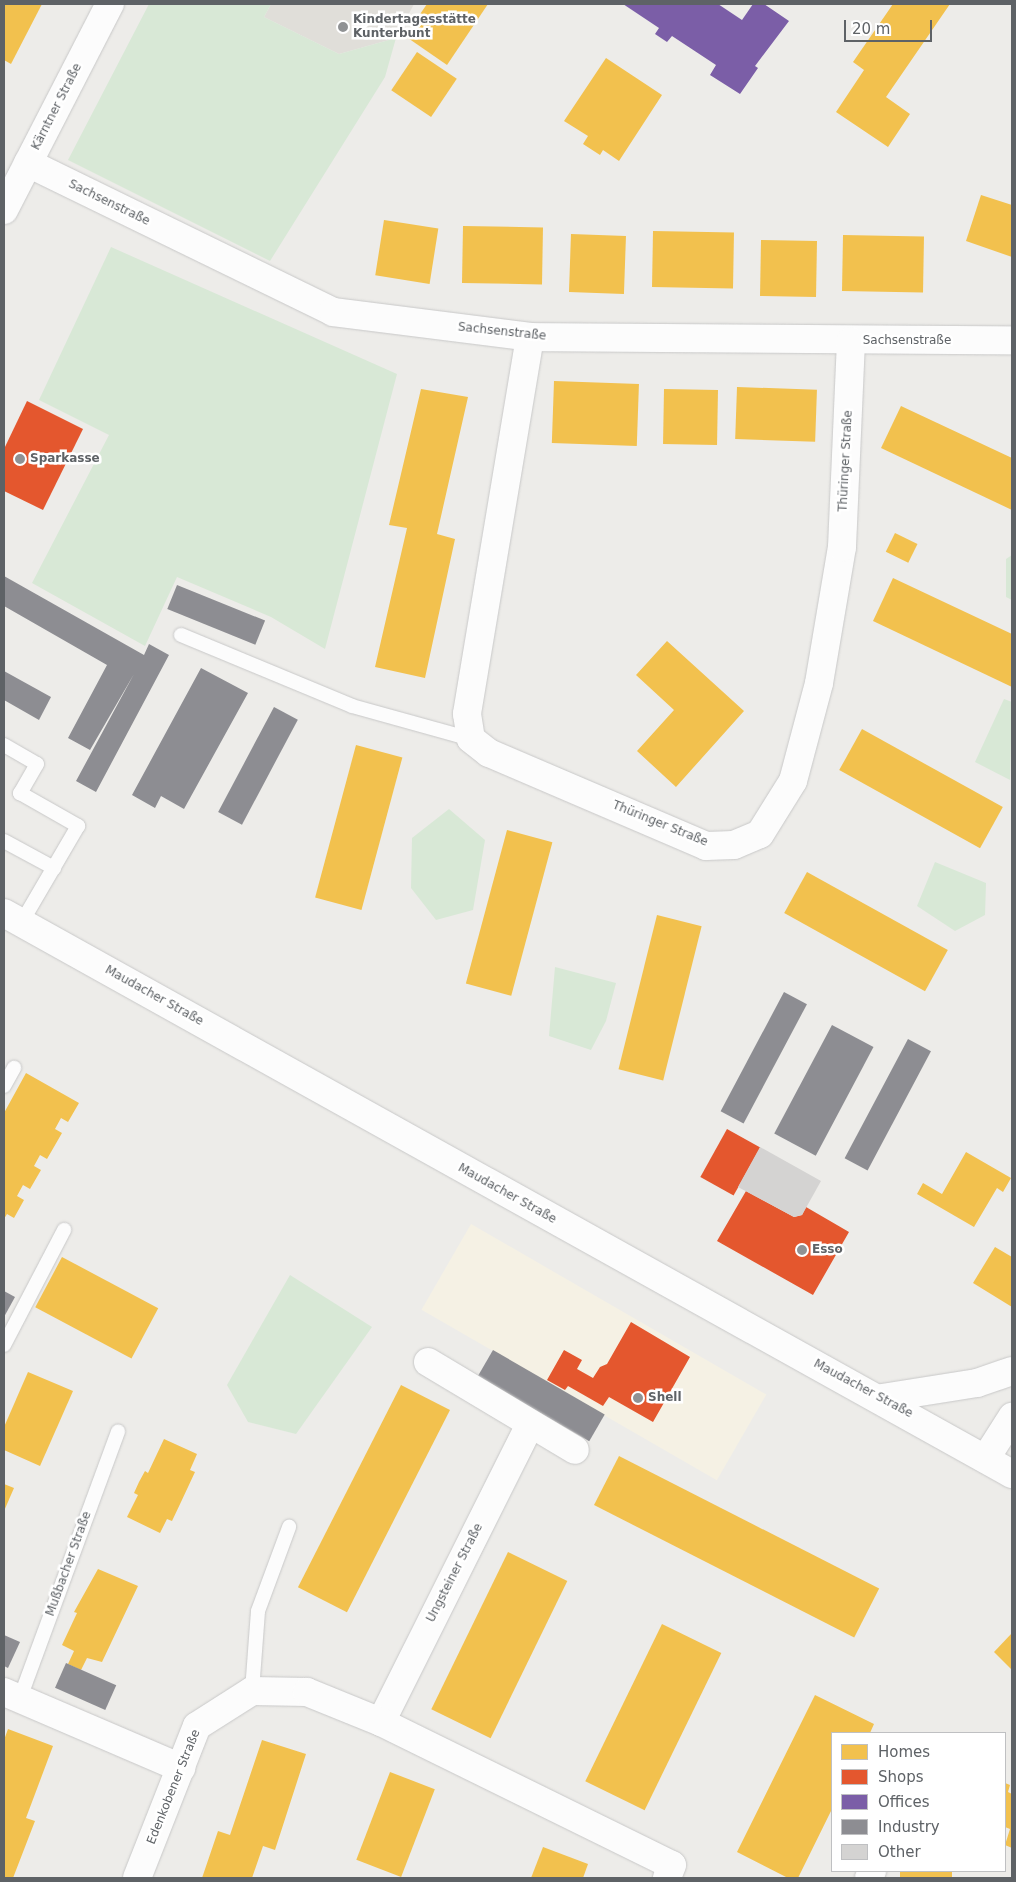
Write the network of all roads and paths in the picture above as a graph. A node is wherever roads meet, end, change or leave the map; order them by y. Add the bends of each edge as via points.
1 (110, 4) edge
2 (28, 163) junction
3 (4, 210) edge
4 (530, 337) junction
5 (1012, 340) edge
6 (852, 341) junction
7 (181, 635) dead end
8 (471, 738) junction
9 (4, 745) edge
10 (4, 841) edge
11 (54, 868) junction
12 (13, 918) edge
13 (14, 1068) dead end
14 (4, 1086) edge
15 (64, 1230) dead end
16 (4, 1345) edge
17 (428, 1362) dead end
18 (1012, 1371) edge
19 (882, 1398) junction
20 (1012, 1417) edge
21 (530, 1424) junction
22 (118, 1431) dead end
23 (575, 1450) dead end
24 (986, 1458) junction
25 (1012, 1474) edge
26 (289, 1528) dead end
27 (252, 1691) junction
28 (12, 1695) edge
29 (380, 1722) junction
30 (181, 1768) junction
31 (670, 1872) edge
32 (137, 1878) edge

1 - 2 street, Kärntner Straße
2 - 3 street, Kärntner Straße
2 - 4 street, Sachsenstraße via 332,312
4 - 6 street, Sachsenstraße
4 - 8 street via 467,714
5 - 6 street, Sachsenstraße
6 - 8 street, Thüringer Straße via 842,546 819,683 793,781 760,834 734,845 706,846 489,753
7 - 8 lane via 352,706
9 - 11 lane via 37,764 20,793 78,826
10 - 11 lane
11 - 12 lane
12 - 19 street, Maudacher Straße via 584,1237
13 - 14 lane
15 - 16 lane
17 - 21 street
18 - 19 street via 977,1383
19 - 24 street, Maudacher Straße
20 - 24 street
21 - 23 street
21 - 29 street, Ungsteiner Straße
22 - 28 lane, Mußbacher Straße
24 - 25 street, Maudacher Straße
26 - 27 lane via 258,1611
27 - 29 street via 307,1692
27 - 30 street, Edenkobener Straße via 197,1726
28 - 30 street, Mußbacher Straße
29 - 31 street
30 - 32 street, Edenkobener Straße

